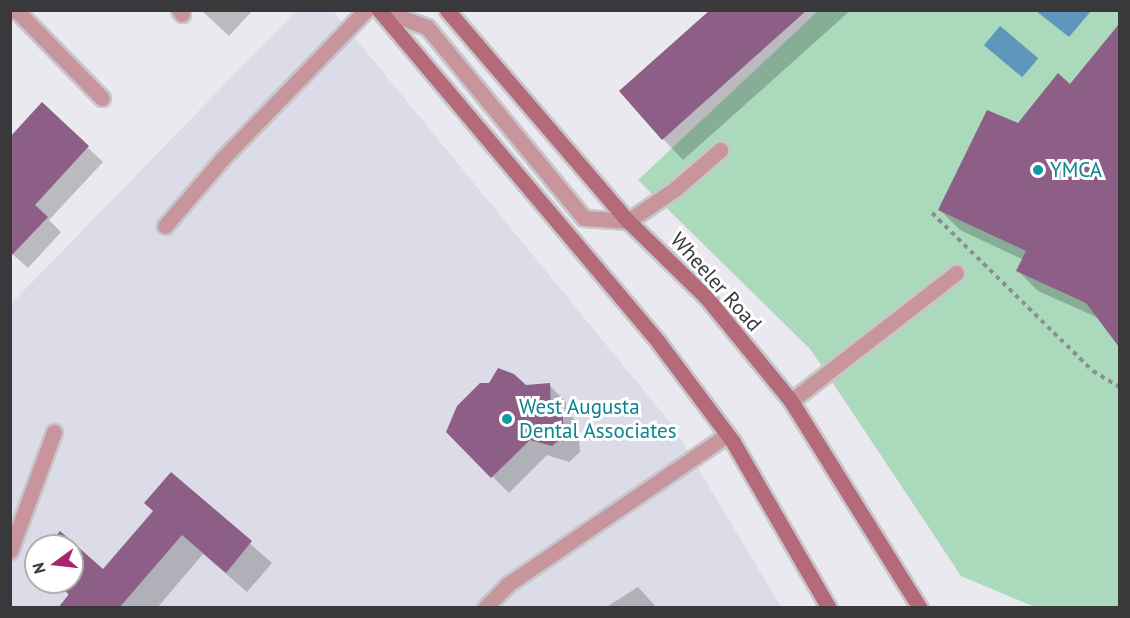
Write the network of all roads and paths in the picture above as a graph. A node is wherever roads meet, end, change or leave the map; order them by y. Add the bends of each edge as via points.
1 (16, 10) edge
2 (366, 10) edge
3 (380, 10) edge
4 (447, 10) edge
5 (102, 99) dead end
6 (720, 150) dead end
7 (932, 213) dead end
8 (628, 221) junction
9 (165, 226) dead end
10 (956, 273) dead end
11 (1119, 387) edge
12 (791, 401) junction
13 (54, 432) dead end
14 (727, 435) junction
15 (10, 550) edge
16 (485, 608) edge
17 (829, 608) edge
18 (920, 608) edge

1 - 5 lane
2 - 9 lane via 239,142
3 - 8 lane via 427,27 584,218
3 - 14 main road via 659,343
4 - 8 main road, Wheeler Road
6 - 8 lane via 675,189
7 - 11 path via 1093,371
8 - 12 main road, Wheeler Road via 706,297
10 - 12 lane
12 - 18 main road, Wheeler Road
13 - 15 lane
14 - 16 lane via 507,585
14 - 17 main road

